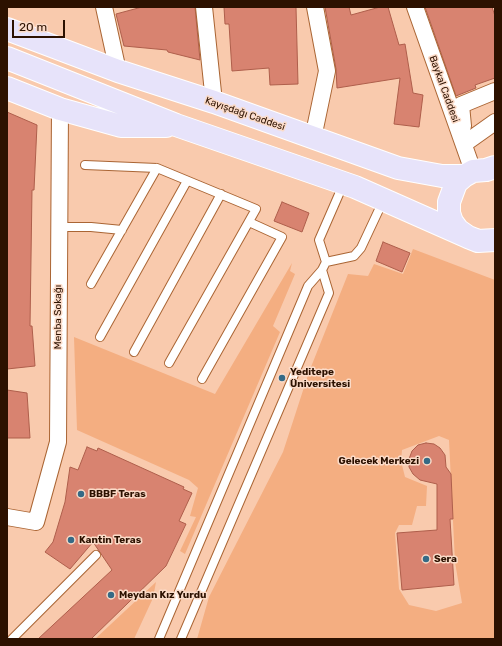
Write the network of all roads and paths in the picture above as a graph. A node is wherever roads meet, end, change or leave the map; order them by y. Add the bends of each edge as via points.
1 (104, 7) edge
2 (204, 7) edge
3 (315, 7) edge
4 (415, 7) edge
5 (7, 29) edge
6 (7, 58) edge
7 (118, 71) junction
8 (7, 88) edge
9 (495, 91) edge
10 (214, 102) junction
11 (60, 109) junction
12 (495, 122) edge
13 (176, 126) junction
14 (313, 138) junction
15 (464, 144) junction
16 (85, 165) dead end
17 (157, 168) junction
18 (483, 171) edge
19 (187, 181) junction
20 (344, 184) junction
21 (221, 194) junction
22 (383, 200) junction
23 (249, 222) junction
24 (59, 228) junction
25 (122, 230) junction
26 (468, 237) junction
27 (495, 240) edge
28 (324, 266) junction
29 (91, 284) dead end
30 (100, 337) dead end
31 (134, 352) dead end
32 (169, 363) dead end
33 (202, 378) dead end
34 (7, 517) edge
35 (96, 555) dead end
36 (12, 639) edge
37 (158, 639) edge
38 (181, 639) edge

1 - 7 street
2 - 10 street
3 - 14 street via 327,71
4 - 15 street, Baykal Caddesi
5 - 7 main road, Kayışdağı Caddesi
6 - 13 main road
7 - 10 main road, Kayışdağı Caddesi
8 - 11 main road
9 - 15 street via 461,105
10 - 14 main road, Kayışdağı Caddesi
11 - 13 main road via 121,126
11 - 24 street, Menba Sokağı
12 - 15 street
13 - 20 main road
14 - 18 main road, Kayışdağı Caddesi via 398,168 442,176
15 - 18 street, Baykal Caddesi
16 - 17 lane
17 - 19 lane
17 - 25 lane
18 - 26 main road via 456,183 449,202 452,222
19 - 21 lane
19 - 30 lane
20 - 22 main road
20 - 28 lane via 319,240
21 - 23 lane via 256,209
21 - 31 lane
22 - 26 main road
22 - 28 lane via 361,248 354,256
23 - 32 lane
23 - 33 lane via 282,237
24 - 25 lane via 91,227
24 - 34 street, Menba Sokağı via 58,442 36,522
25 - 29 lane
26 - 27 main road via 478,241
28 - 37 lane via 308,286
28 - 38 lane via 329,293
35 - 36 lane

